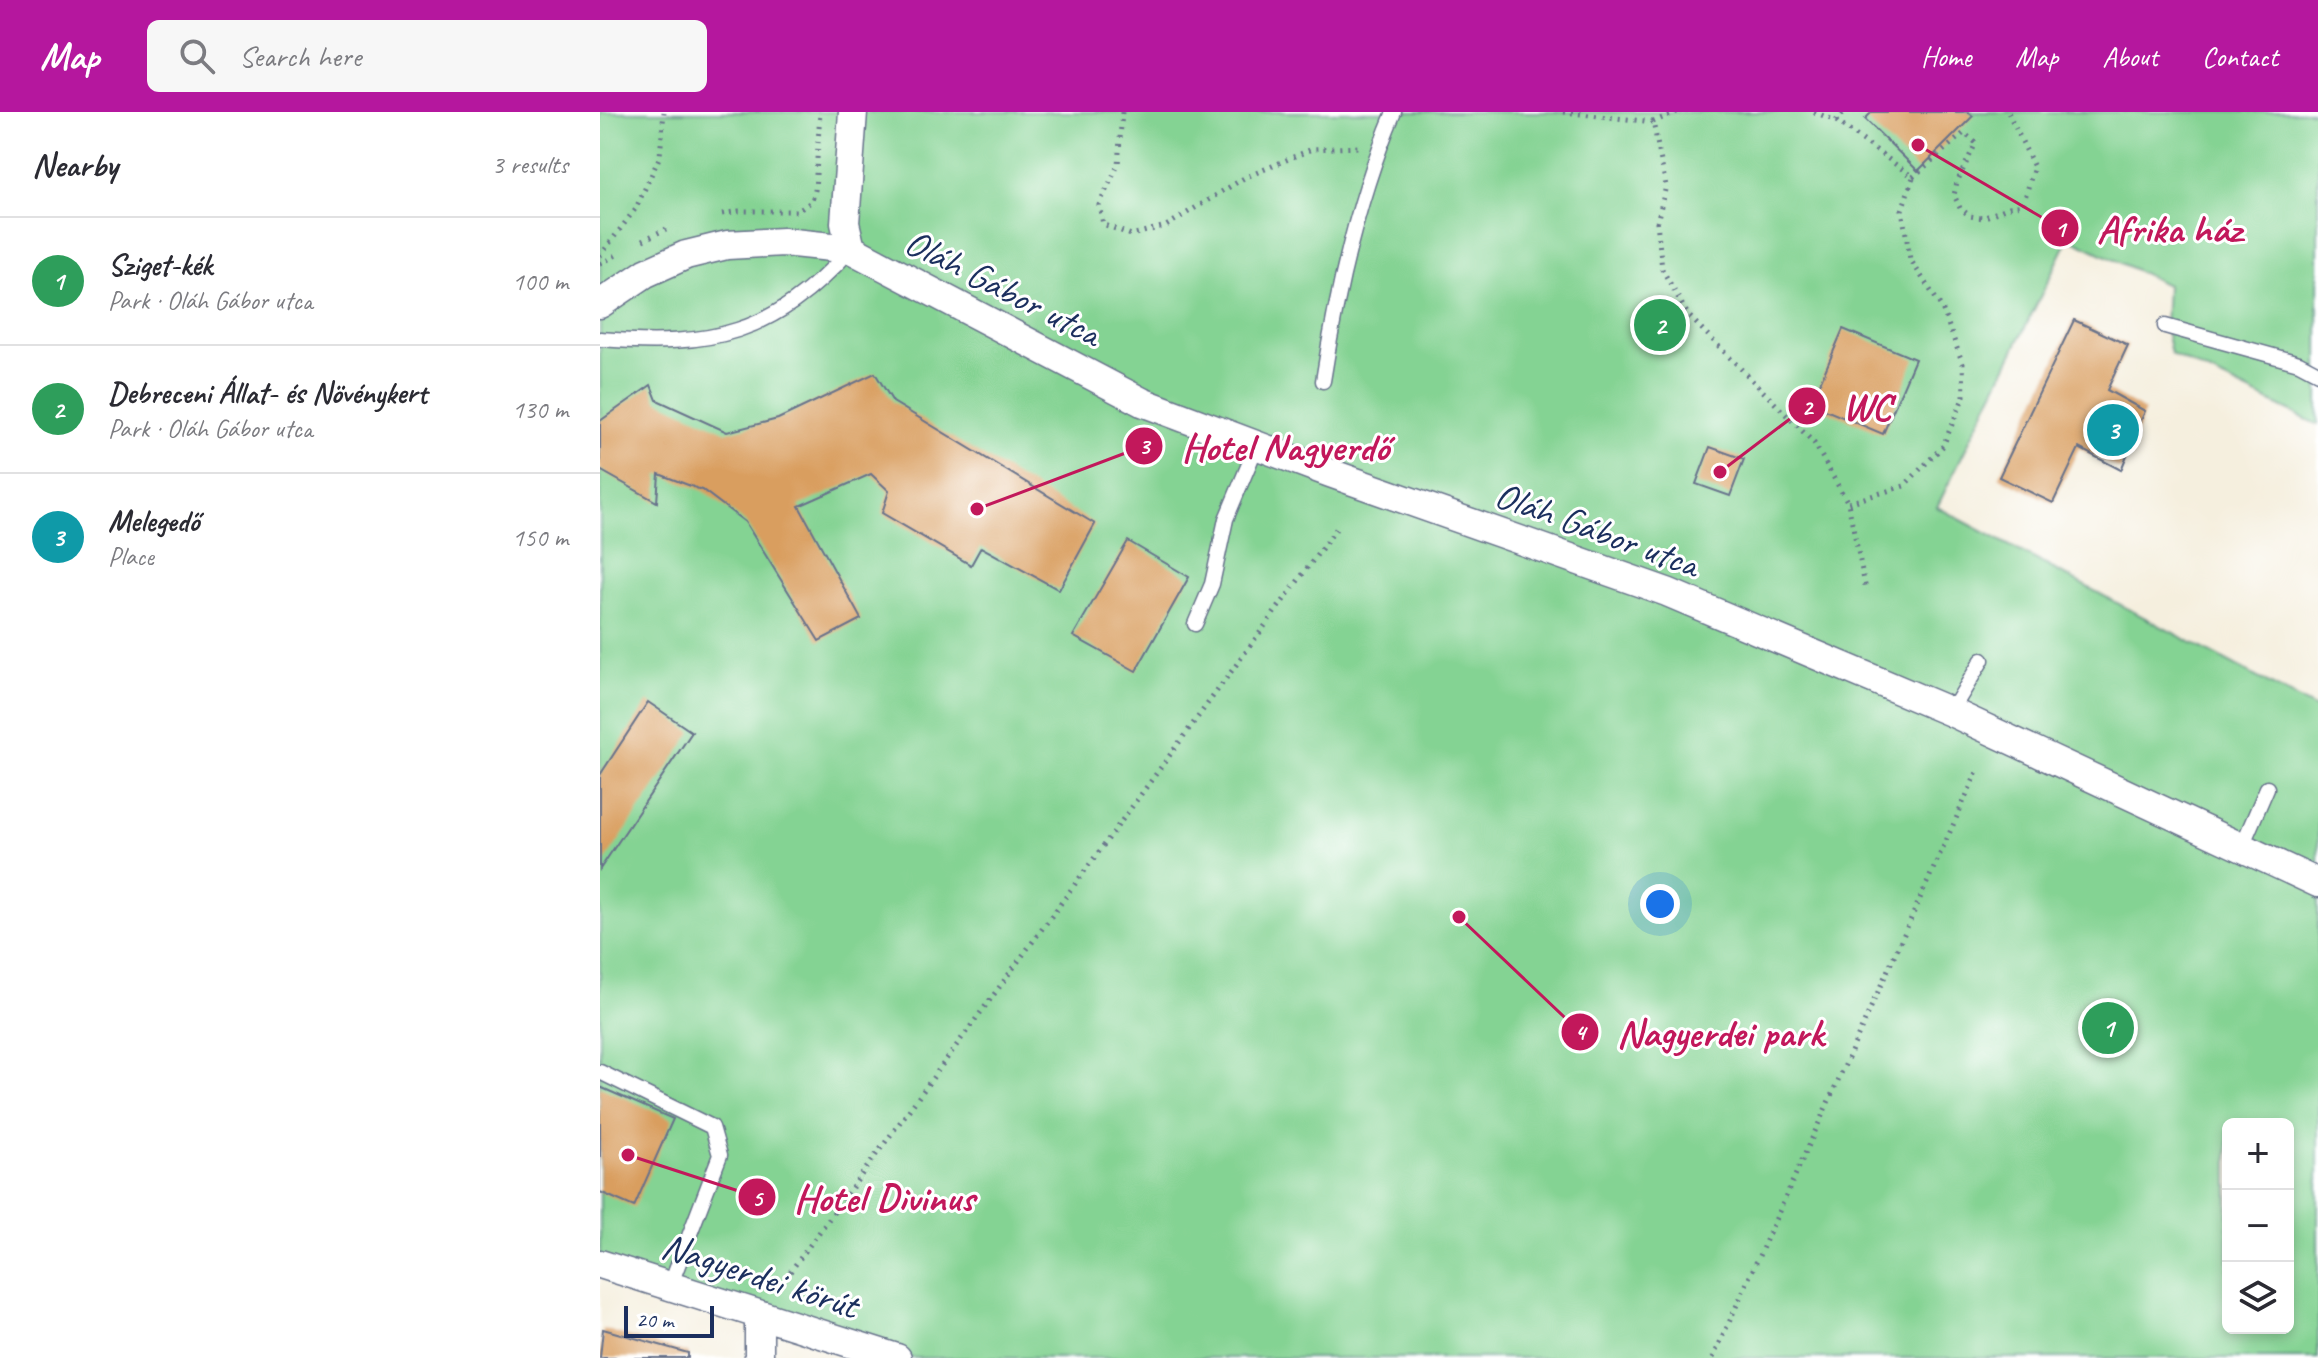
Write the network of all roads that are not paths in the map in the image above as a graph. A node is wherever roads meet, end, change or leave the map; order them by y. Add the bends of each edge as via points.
1 (853, 112) edge
2 (1394, 112) edge
3 (851, 249) junction
4 (600, 304) edge
5 (2165, 326) dead end
6 (600, 339) edge
7 (2318, 373) edge
8 (1323, 381) dead end
9 (1257, 445) junction
10 (1195, 624) dead end
11 (1982, 660) dead end
12 (1951, 712) junction
13 (2267, 788) dead end
14 (2242, 846) junction
15 (2318, 883) edge
16 (600, 1072) edge
17 (600, 1264) edge
18 (670, 1286) junction
19 (759, 1315) junction
20 (759, 1358) edge
21 (897, 1358) edge

1 - 3 street via 845,223
2 - 8 lane via 1336,297
3 - 4 street via 783,242 727,245 646,273
3 - 6 lane via 789,306 747,328 694,342
3 - 9 street, Oláh Gábor utca via 1142,402
5 - 7 lane
9 - 10 lane via 1226,519 1212,584
9 - 12 street, Oláh Gábor utca via 1667,592
11 - 12 lane
12 - 14 street, Oláh Gábor utca
13 - 14 lane
14 - 15 street, Oláh Gábor utca
16 - 18 lane via 712,1127 720,1155
17 - 18 street, Nagyerdei körút
18 - 19 street, Nagyerdei körút
19 - 20 street
19 - 21 street, Nagyerdei körút

